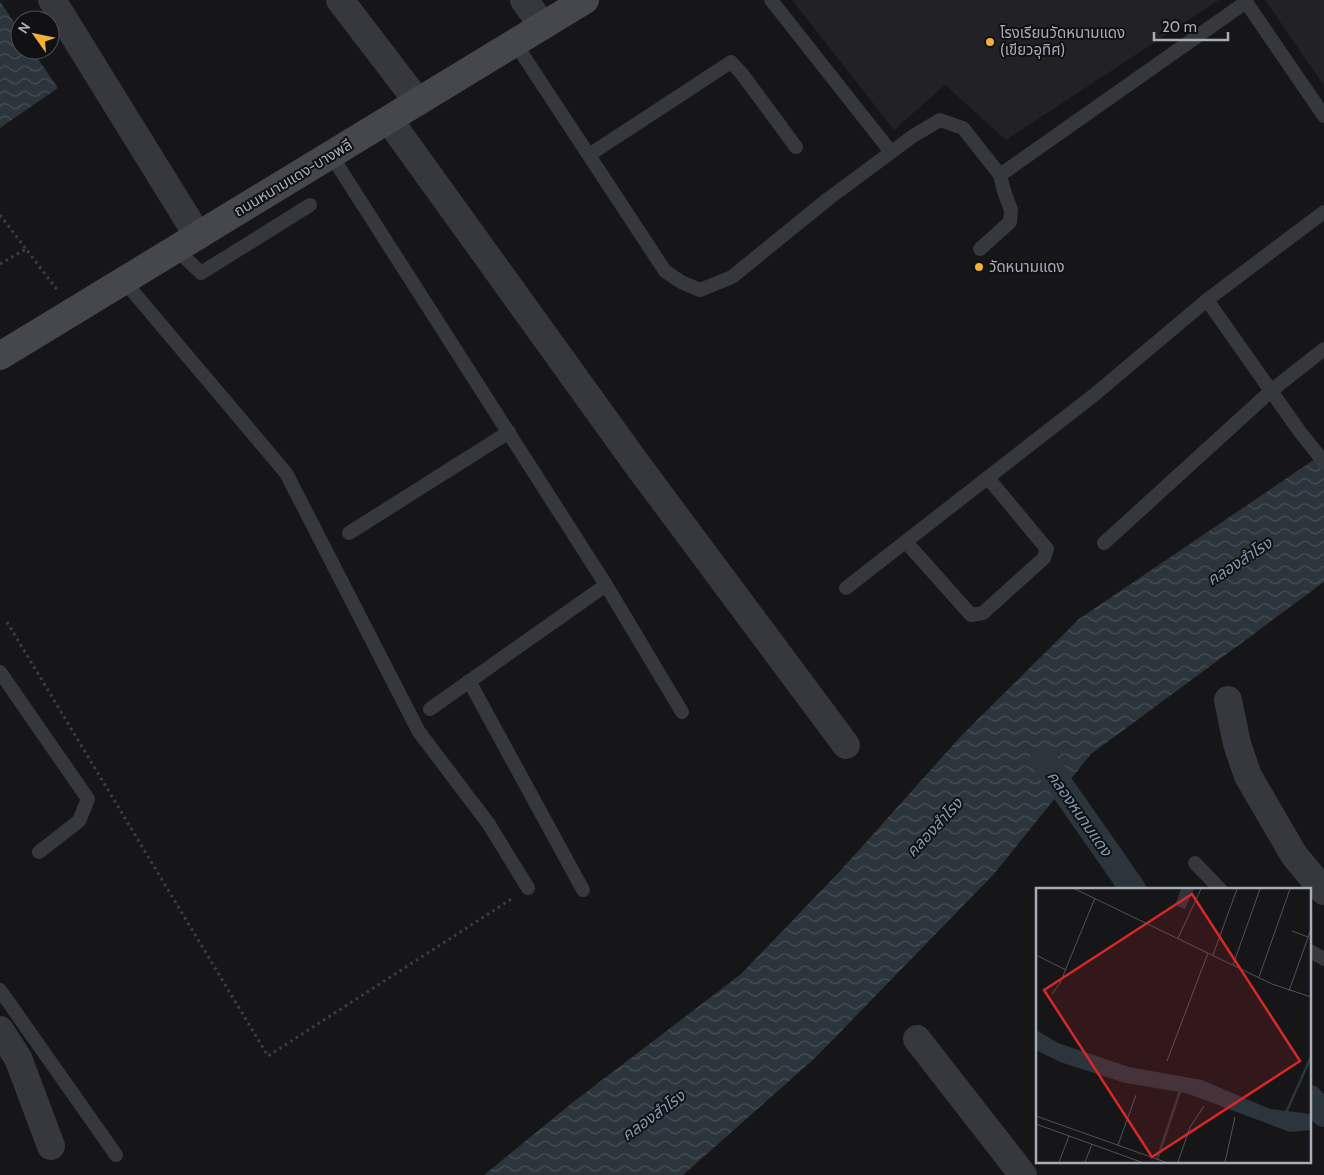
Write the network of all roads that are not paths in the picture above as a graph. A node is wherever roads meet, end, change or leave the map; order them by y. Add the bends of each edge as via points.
1 (52, 0) edge
2 (340, 0) edge
3 (524, 0) edge
4 (585, 0) edge
5 (771, 0) edge
6 (543, 26) junction
7 (515, 42) junction
8 (418, 102) junction
9 (1324, 116) edge
10 (389, 120) junction
11 (796, 147) dead end
12 (891, 152) junction
13 (331, 155) junction
14 (589, 155) junction
15 (1000, 175) junction
16 (310, 206) dead end
17 (1324, 212) edge
18 (187, 242) junction
19 (980, 248) dead end
20 (124, 281) junction
21 (1207, 300) junction
22 (1324, 349) edge
23 (0, 356) edge
24 (1271, 391) junction
25 (509, 432) junction
26 (1324, 462) edge
27 (988, 478) junction
28 (349, 533) dead end
29 (906, 542) junction
30 (1104, 544) dead end
31 (606, 585) junction
32 (846, 588) dead end
33 (0, 672) edge
34 (469, 681) junction
35 (1228, 700) dead end
36 (430, 709) dead end
37 (682, 712) dead end
38 (846, 745) dead end
39 (39, 852) dead end
40 (1195, 864) dead end
41 (528, 888) road end
42 (1219, 888) edge
43 (583, 890) dead end
44 (1324, 891) edge
45 (1312, 952) edge
46 (1324, 959) edge
47 (0, 990) edge
48 (0, 1030) edge
49 (917, 1039) dead end
50 (51, 1146) dead end
51 (116, 1155) dead end
52 (1022, 1175) edge

1 - 18 street
2 - 8 street
3 - 6 street
4 - 6 main road, ถนนหนามแดง-บางพลี
5 - 12 lane
6 - 7 main road, ถนนหนามแดง-บางพลี
7 - 8 main road, ถนนหนามแดง-บางพลี
7 - 14 lane
8 - 10 main road, ถนนหนามแดง-บางพลี
9 - 15 lane via 1246,2
10 - 13 main road, ถนนหนามแดง-บางพลี
10 - 38 street via 636,463
11 - 14 lane via 731,62
12 - 14 lane via 828,198 732,277 700,290 665,271
12 - 15 lane via 940,120 963,128
13 - 18 main road, ถนนหนามแดง-บางพลี
13 - 25 lane
15 - 19 lane via 1011,210 1010,222
16 - 18 lane via 201,273
17 - 21 lane
18 - 20 main road, ถนนหนามแดง-บางพลี
20 - 23 main road, ถนนหนามแดง-บางพลี
20 - 41 lane via 286,473 419,732 488,823
21 - 24 lane
21 - 27 lane
22 - 24 lane
24 - 26 lane
24 - 30 lane
25 - 28 lane
25 - 31 lane
27 - 29 lane
27 - 29 lane via 1047,549 1044,558 983,613 971,615
29 - 32 lane
31 - 34 lane
31 - 37 lane
33 - 39 lane via 88,799 79,821
34 - 36 lane
34 - 43 lane
35 - 44 street via 1248,776 1294,854
40 - 42 lane
45 - 46 lane
47 - 51 lane
48 - 50 street via 18,1058
49 - 52 street

